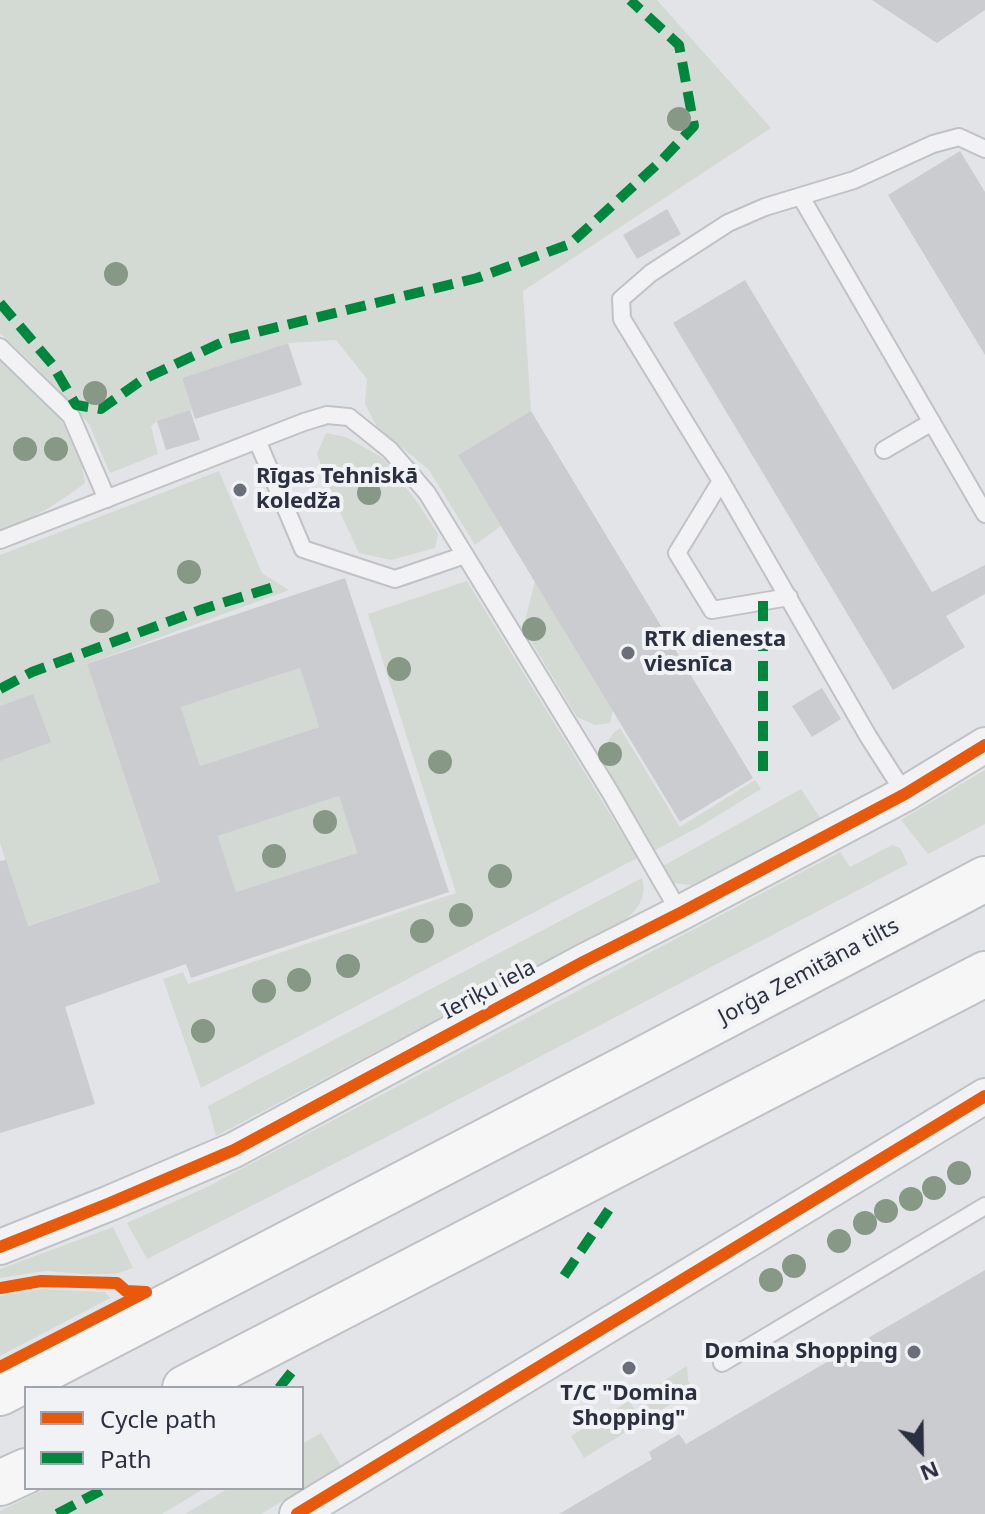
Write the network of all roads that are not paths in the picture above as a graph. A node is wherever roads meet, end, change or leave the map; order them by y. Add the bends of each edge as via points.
1 (985, 149) edge
2 (801, 197) junction
3 (0, 347) edge
4 (932, 422) junction
5 (257, 440) junction
6 (884, 450) dead end
7 (721, 481) junction
8 (107, 499) junction
9 (985, 514) edge
10 (0, 540) edge
11 (465, 555) junction
12 (789, 597) junction
13 (985, 745) edge
14 (905, 794) junction
15 (985, 879) edge
16 (680, 913) junction
17 (985, 974) edge
18 (985, 1096) edge
19 (985, 1206) edge
20 (0, 1247) edge
21 (722, 1363) dead end
22 (189, 1386) edge
23 (0, 1393) edge
24 (24, 1472) edge
25 (24, 1472) edge
26 (0, 1483) edge
27 (0, 1490) edge
28 (297, 1514) edge

1 - 2 lane via 959,137
2 - 4 lane
2 - 7 lane via 728,223 621,299 622,319
3 - 8 lane via 71,416
4 - 6 lane
4 - 9 lane
5 - 8 lane
5 - 11 lane via 327,415 349,417 390,450 427,493
5 - 11 lane via 303,549 395,579
7 - 12 lane
7 - 12 lane via 677,553 712,610
8 - 10 lane
11 - 16 lane
12 - 14 lane
13 - 14 street, Ieriķu iela
14 - 16 street, Ieriķu iela
15 - 23 main road, Jorģa Zemitāna tilts
16 - 20 street, Ieriķu iela via 234,1150
17 - 22 main road
18 - 28 street
19 - 21 lane
24 - 26 main road
25 - 27 street

